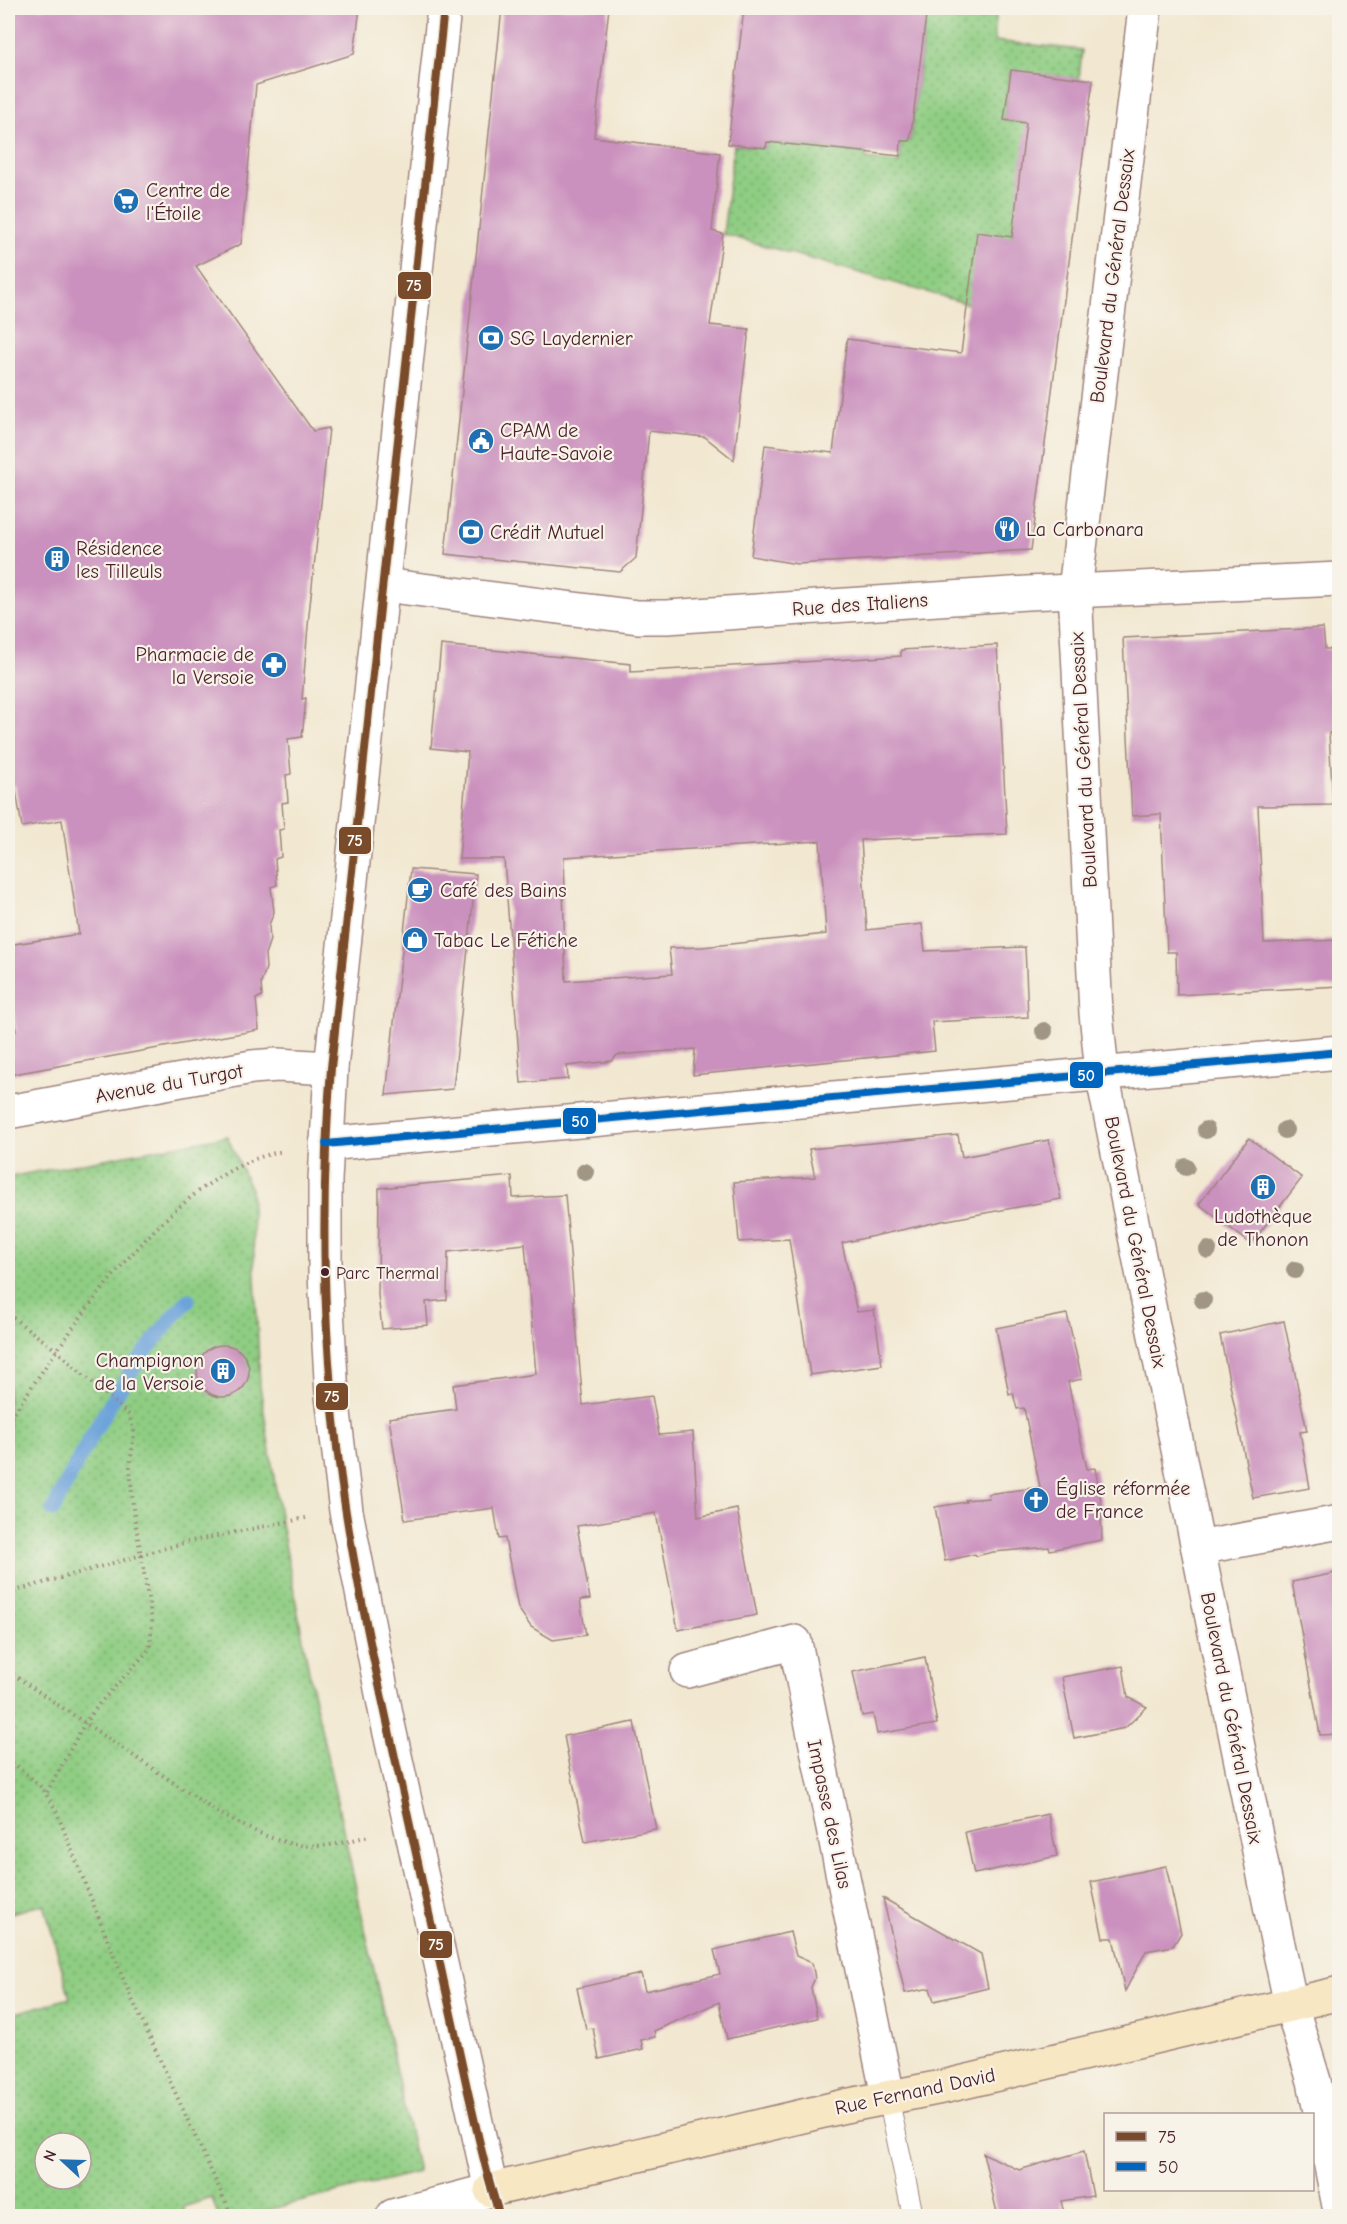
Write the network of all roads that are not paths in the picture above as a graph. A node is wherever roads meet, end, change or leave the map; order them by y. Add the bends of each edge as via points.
1 (444, 8) edge
2 (1145, 8) edge
3 (1340, 579) edge
4 (383, 585) junction
5 (1076, 590) junction
6 (1340, 1052) edge
7 (331, 1068) junction
8 (1102, 1073) junction
9 (8, 1112) edge
10 (326, 1144) junction
11 (1340, 1522) edge
12 (1198, 1548) junction
13 (687, 1671) dead end
14 (1340, 1993) edge
15 (1291, 2005) junction
16 (888, 2097) junction
17 (494, 2208) edge
18 (1340, 2211) edge
19 (393, 2217) edge
20 (913, 2217) edge

1 - 4 street
2 - 5 street, Boulevard du Général Dessaix
3 - 5 street, Rue des Italiens
4 - 5 street, Rue des Italiens via 638,617
4 - 7 street
5 - 8 street, Boulevard du Général Dessaix
6 - 8 street
7 - 9 street, Avenue du Turgot via 252,1067
7 - 10 street
8 - 10 street
8 - 12 street, Boulevard du Général Dessaix
10 - 17 street via 329,1362 350,1536
11 - 12 street
12 - 15 street, Boulevard du Général Dessaix
13 - 16 street, Impasse des Lilas via 795,1642
14 - 15 main road, Rue Fernand David
15 - 16 main road, Rue Fernand David
15 - 18 street, Boulevard du Général Dessaix via 1314,2081
16 - 17 main road, Rue Fernand David
16 - 20 lane
17 - 19 street

